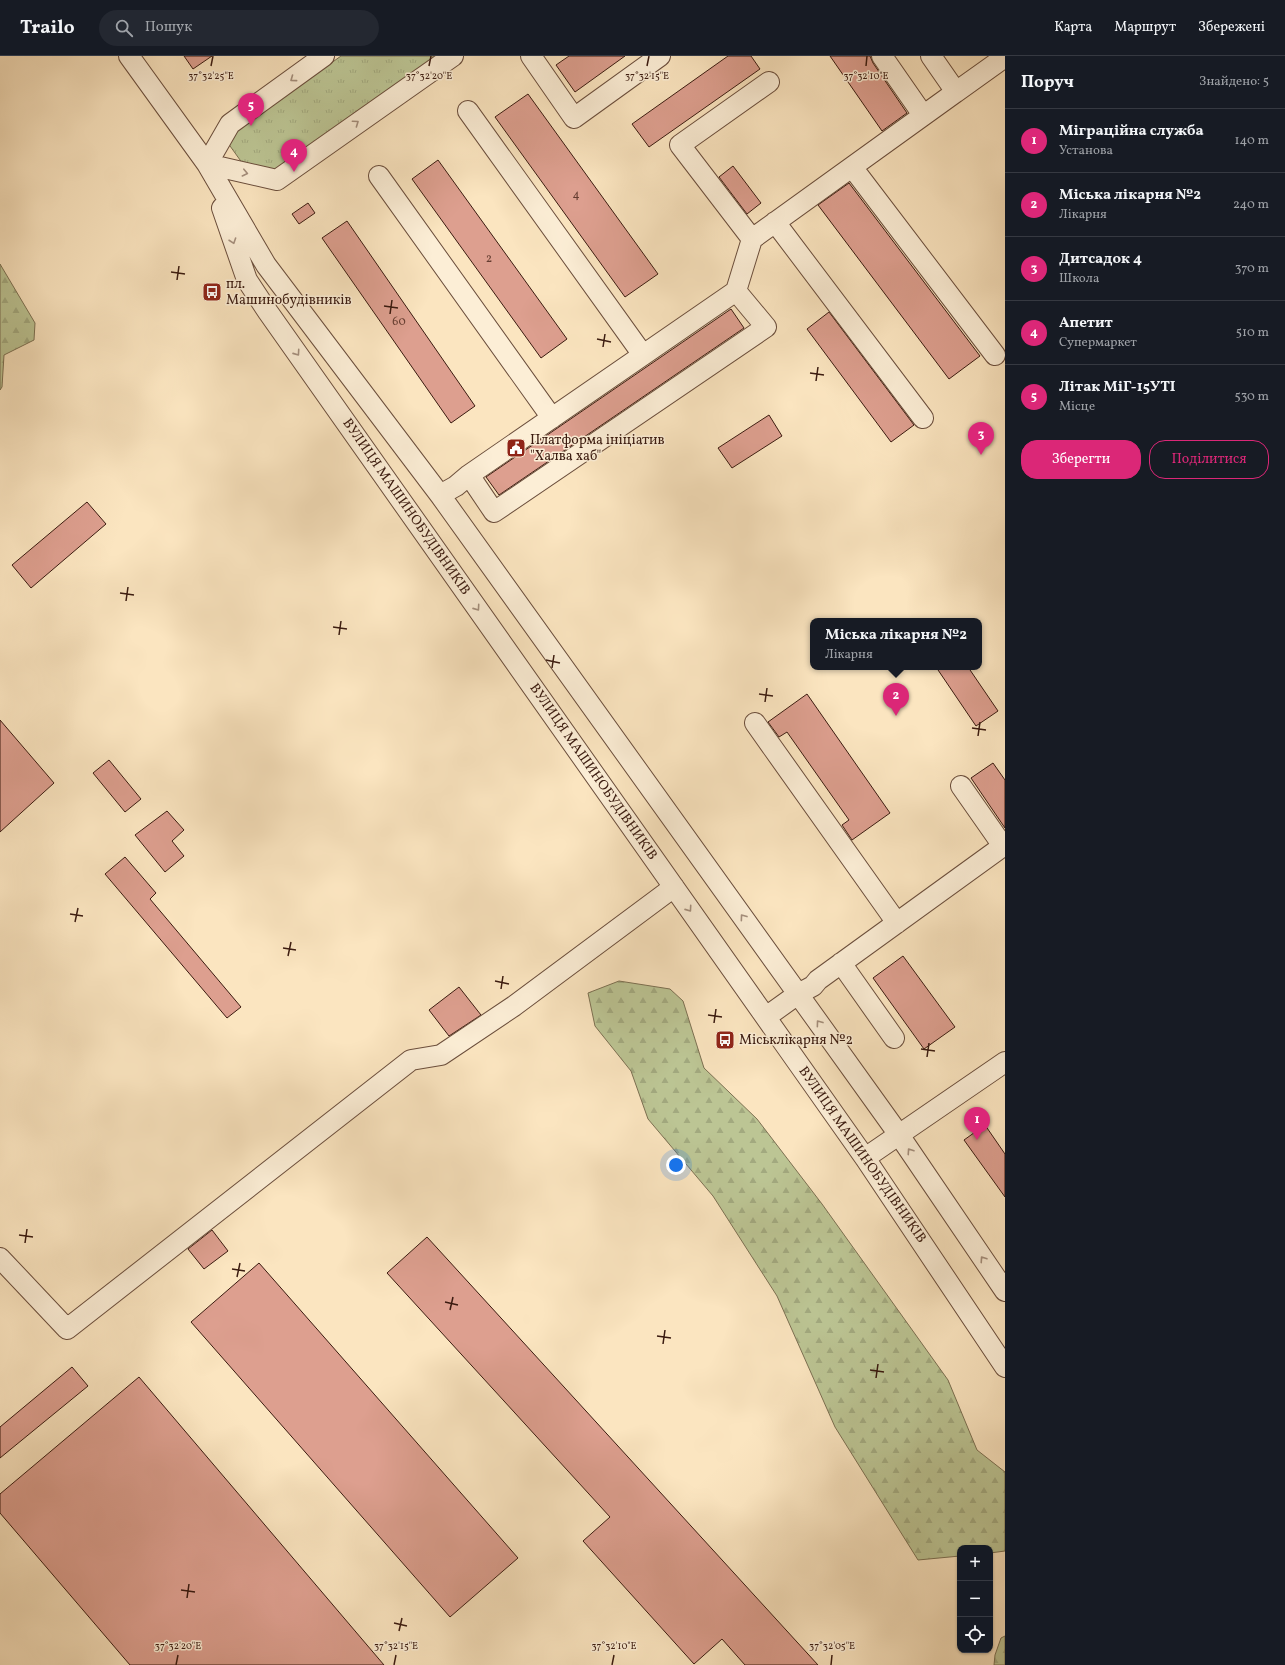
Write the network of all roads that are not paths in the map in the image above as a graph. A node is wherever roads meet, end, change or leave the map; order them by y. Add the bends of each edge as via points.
1 (129, 56) edge
2 (324, 56) edge
3 (452, 56) edge
4 (531, 56) edge
5 (660, 56) edge
6 (882, 56) edge
7 (931, 56) edge
8 (1005, 57) edge
9 (769, 82) dead end
10 (956, 92) junction
11 (468, 111) dead end
12 (923, 116) junction
13 (207, 164) junction
14 (852, 166) junction
15 (378, 176) dead end
16 (775, 222) junction
17 (752, 239) junction
18 (736, 292) junction
19 (643, 355) junction
20 (995, 355) dead end
21 (552, 418) junction
22 (923, 418) dead end
23 (469, 475) junction
24 (440, 495) junction
25 (755, 723) dead end
26 (961, 786) dead end
27 (674, 887) junction
28 (897, 923) junction
29 (841, 963) junction
30 (798, 994) junction
31 (766, 1017) junction
32 (894, 1038) dead end
33 (1005, 1062) edge
34 (899, 1135) junction
35 (865, 1158) junction
36 (0, 1258) edge
37 (1005, 1291) edge
38 (1005, 1367) edge

1 - 13 street, ВУЛИЦЯ МАШИНОБУДІВНИКІВ
2 -> 13 street via 230,124
13 -> 3 street via 277,180
4 - 5 street via 574,118
6 - 12 street
7 - 10 street
8 - 10 street
9 - 17 street via 680,146
10 - 12 street
11 - 19 street
12 - 14 street
13 - 24 street, ВУЛИЦЯ МАШИНОБУДІВНИКІВ via 266,265
13 -> 27 street, ВУЛИЦЯ МАШИНОБУДІВНИКІВ via 247,280
14 - 16 street
14 - 20 street
15 - 21 street
16 - 17 street
16 - 22 street
17 - 18 street
18 - 19 street
18 - 23 street via 766,327 494,512
19 - 21 street
21 - 23 street
23 - 24 street
30 -> 24 street, ВУЛИЦЯ МАШИНОБУДІВНИКІВ
25 - 28 street
26 - 28 street via 1003,846
27 -> 31 street, ВУЛИЦЯ МАШИНОБУДІВНИКІВ
27 - 36 street via 514,1006 441,1055 411,1060 66,1329
28 - 29 street
29 - 30 street via 813,986
29 - 32 street
30 - 31 street
34 -> 30 street, ВУЛИЦЯ МАШИНОБУДІВНИКІВ
31 - 35 street, ВУЛИЦЯ МАШИНОБУДІВНИКІВ
33 - 34 street
34 - 35 street
37 -> 34 street, ВУЛИЦЯ МАШИНОБУДІВНИКІВ
35 - 38 street, ВУЛИЦЯ МАШИНОБУДІВНИКІВ

